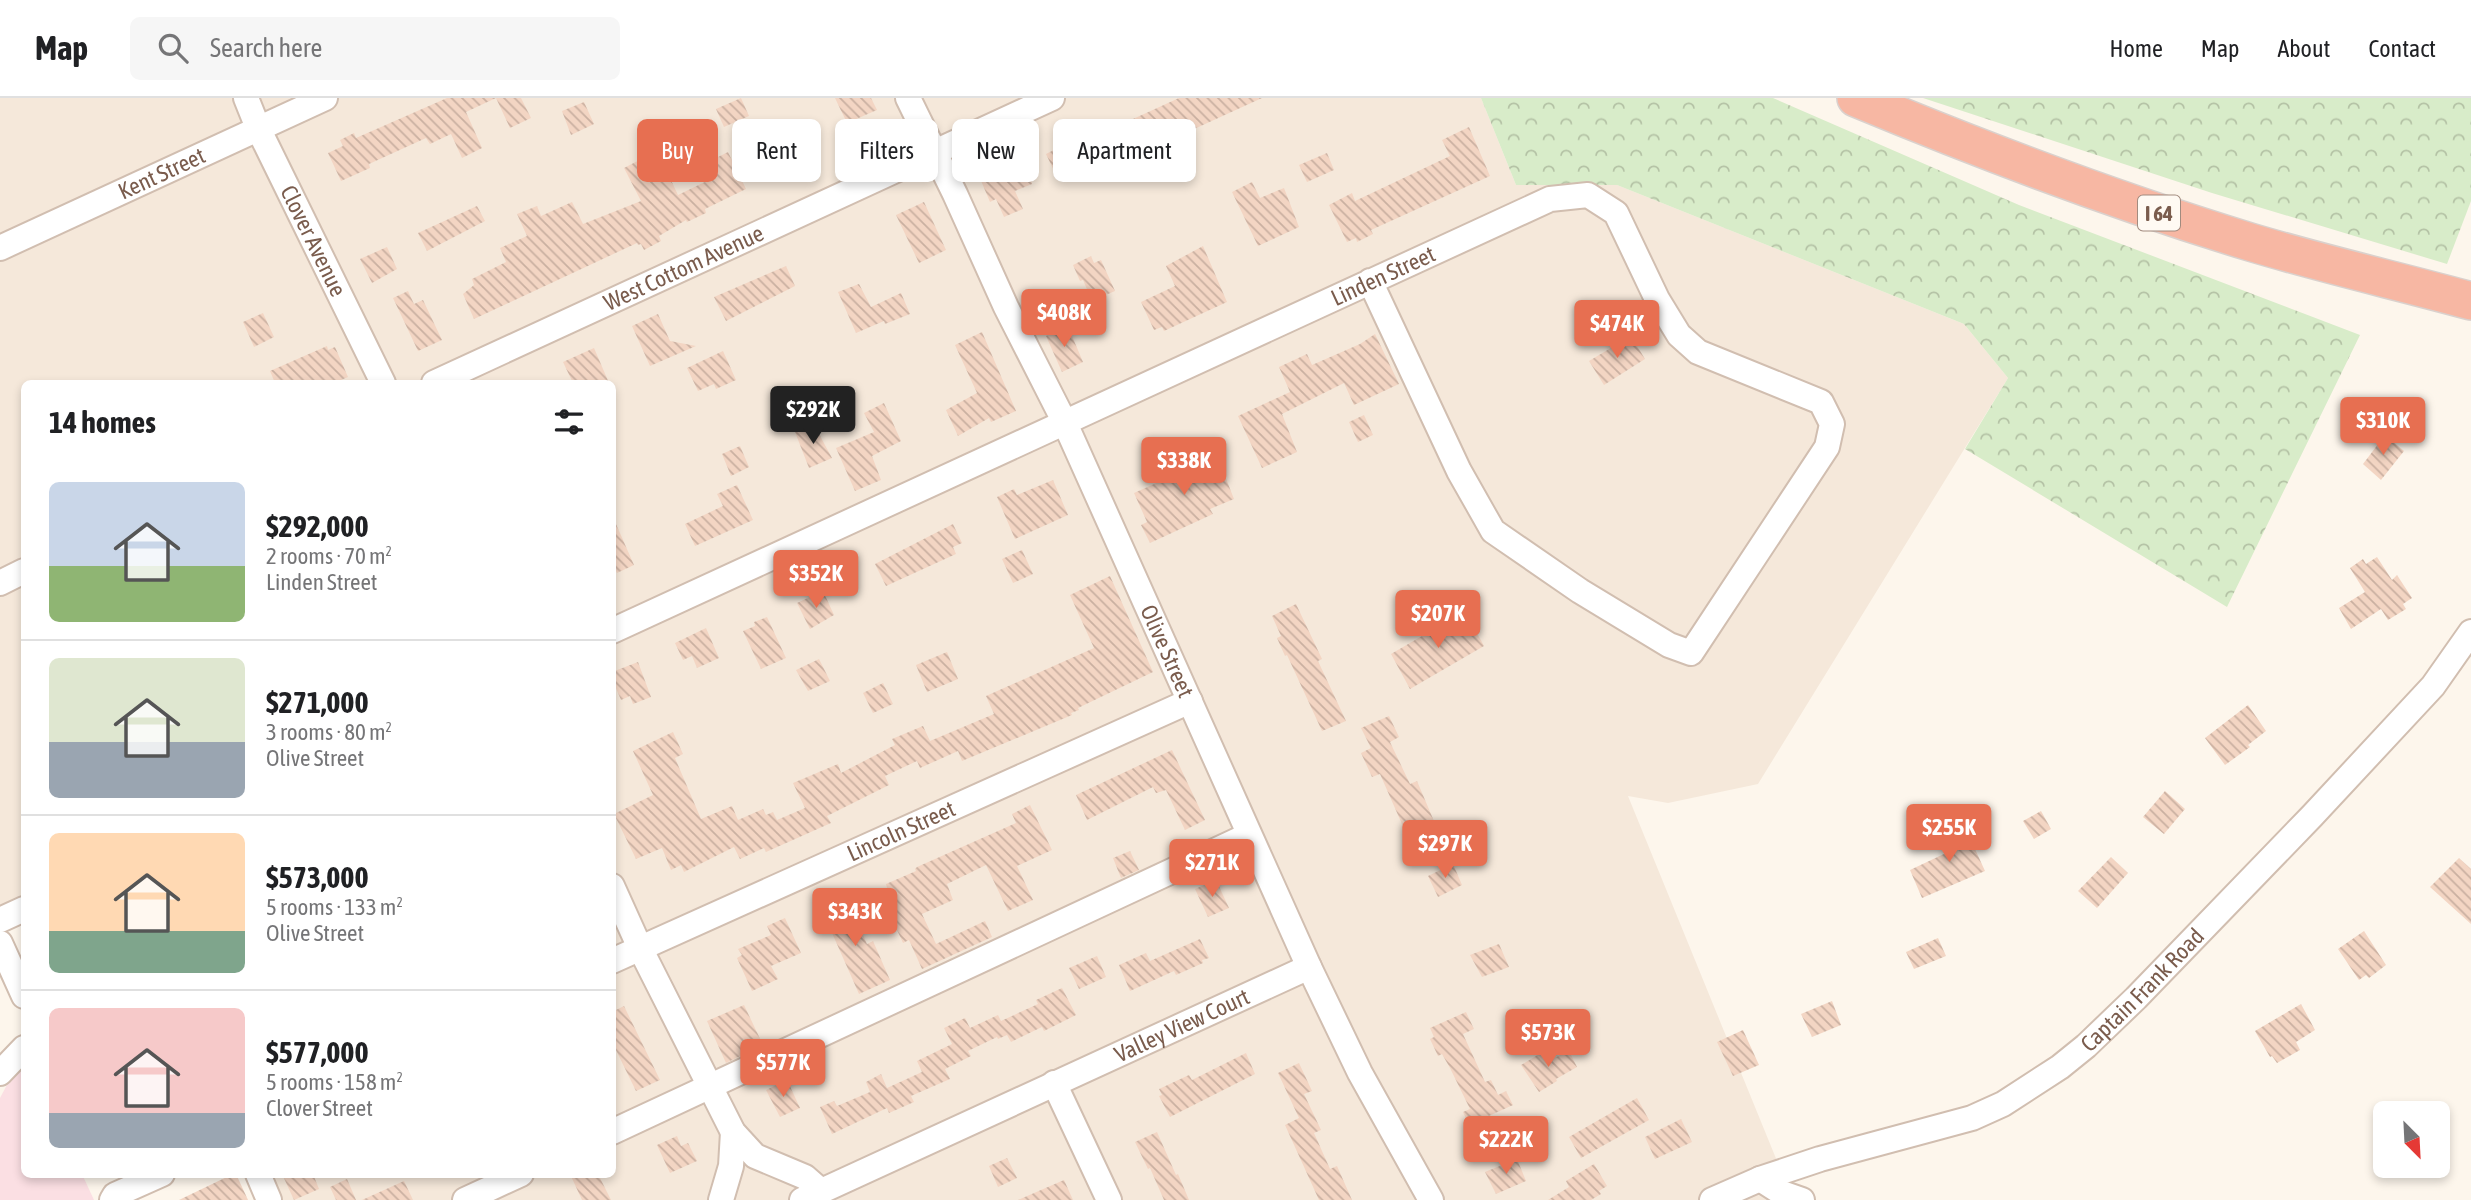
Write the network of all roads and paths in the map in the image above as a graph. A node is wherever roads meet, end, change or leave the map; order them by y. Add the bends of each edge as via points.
1 (246, 98) edge
2 (325, 98) edge
3 (908, 98) edge
4 (1052, 98) edge
5 (1856, 98) edge
6 (918, 119) edge
7 (258, 128) junction
8 (938, 151) edge
9 (938, 162) edge
10 (871, 182) edge
11 (0, 247) edge
12 (1370, 281) junction
13 (2471, 301) edge
14 (382, 380) edge
15 (442, 380) edge
16 (1064, 421) junction
17 (21, 572) edge
18 (0, 583) edge
19 (616, 629) edge
20 (2471, 632) edge
21 (1190, 701) junction
22 (1249, 835) junction
23 (616, 895) edge
24 (21, 910) edge
25 (0, 920) edge
26 (0, 943) edge
27 (640, 948) junction
28 (616, 959) edge
29 (1310, 967) junction
30 (21, 989) edge
31 (21, 1051) edge
32 (0, 1073) edge
33 (1054, 1083) junction
34 (711, 1086) junction
35 (616, 1130) edge
36 (733, 1132) junction
37 (151, 1178) edge
38 (260, 1178) edge
39 (512, 1178) edge
40 (1760, 1179) junction
41 (112, 1192) edge
42 (812, 1196) edge
43 (270, 1200) edge
44 (465, 1200) edge
45 (721, 1200) edge
46 (1109, 1200) edge
47 (1431, 1200) edge
48 (1712, 1200) edge
49 (1802, 1200) edge

1 - 7 street, Clover Avenue
2 - 7 street, Kent Street
3 - 6 street, Olive Street
4 - 8 street, West Cottom Avenue
5 - 13 highway, I 64 via 2098,193 2253,243
7 - 11 street, Kent Street
7 - 14 street, Clover Avenue
9 - 16 street, Olive Street
10 - 15 street, West Cottom Avenue
12 - 12 street, Linden Street via 1550,199 1588,195 1616,213 1657,299 1679,335 1698,352 1822,402 1832,424 1827,447 1691,653 1669,645 1580,591 1493,531 1459,471
12 - 16 street, Linden Street
16 - 19 street, Linden Street
16 - 21 street, Olive Street
17 - 18 street
20 - 40 street, Captain Frank Road via 2433,686 2312,816 2136,998 2060,1067 1972,1118
21 - 22 street, Olive Street
21 - 27 street, Lincoln Street
22 - 29 street, Olive Street
22 - 34 street
23 - 27 street
24 - 25 street
26 - 30 street
27 - 28 street, Lincoln Street
27 - 34 street
29 - 33 street, Valley View Court
29 - 47 street, Olive Street via 1360,1073
31 - 32 street
33 - 42 street, Valley View Court
33 - 46 street
34 - 35 street
34 - 36 street
36 - 42 street via 755,1156 805,1177
36 - 45 street via 731,1167
37 - 41 street
38 - 43 street
39 - 44 street
40 - 48 street, Captain Frank Road
40 - 49 street

